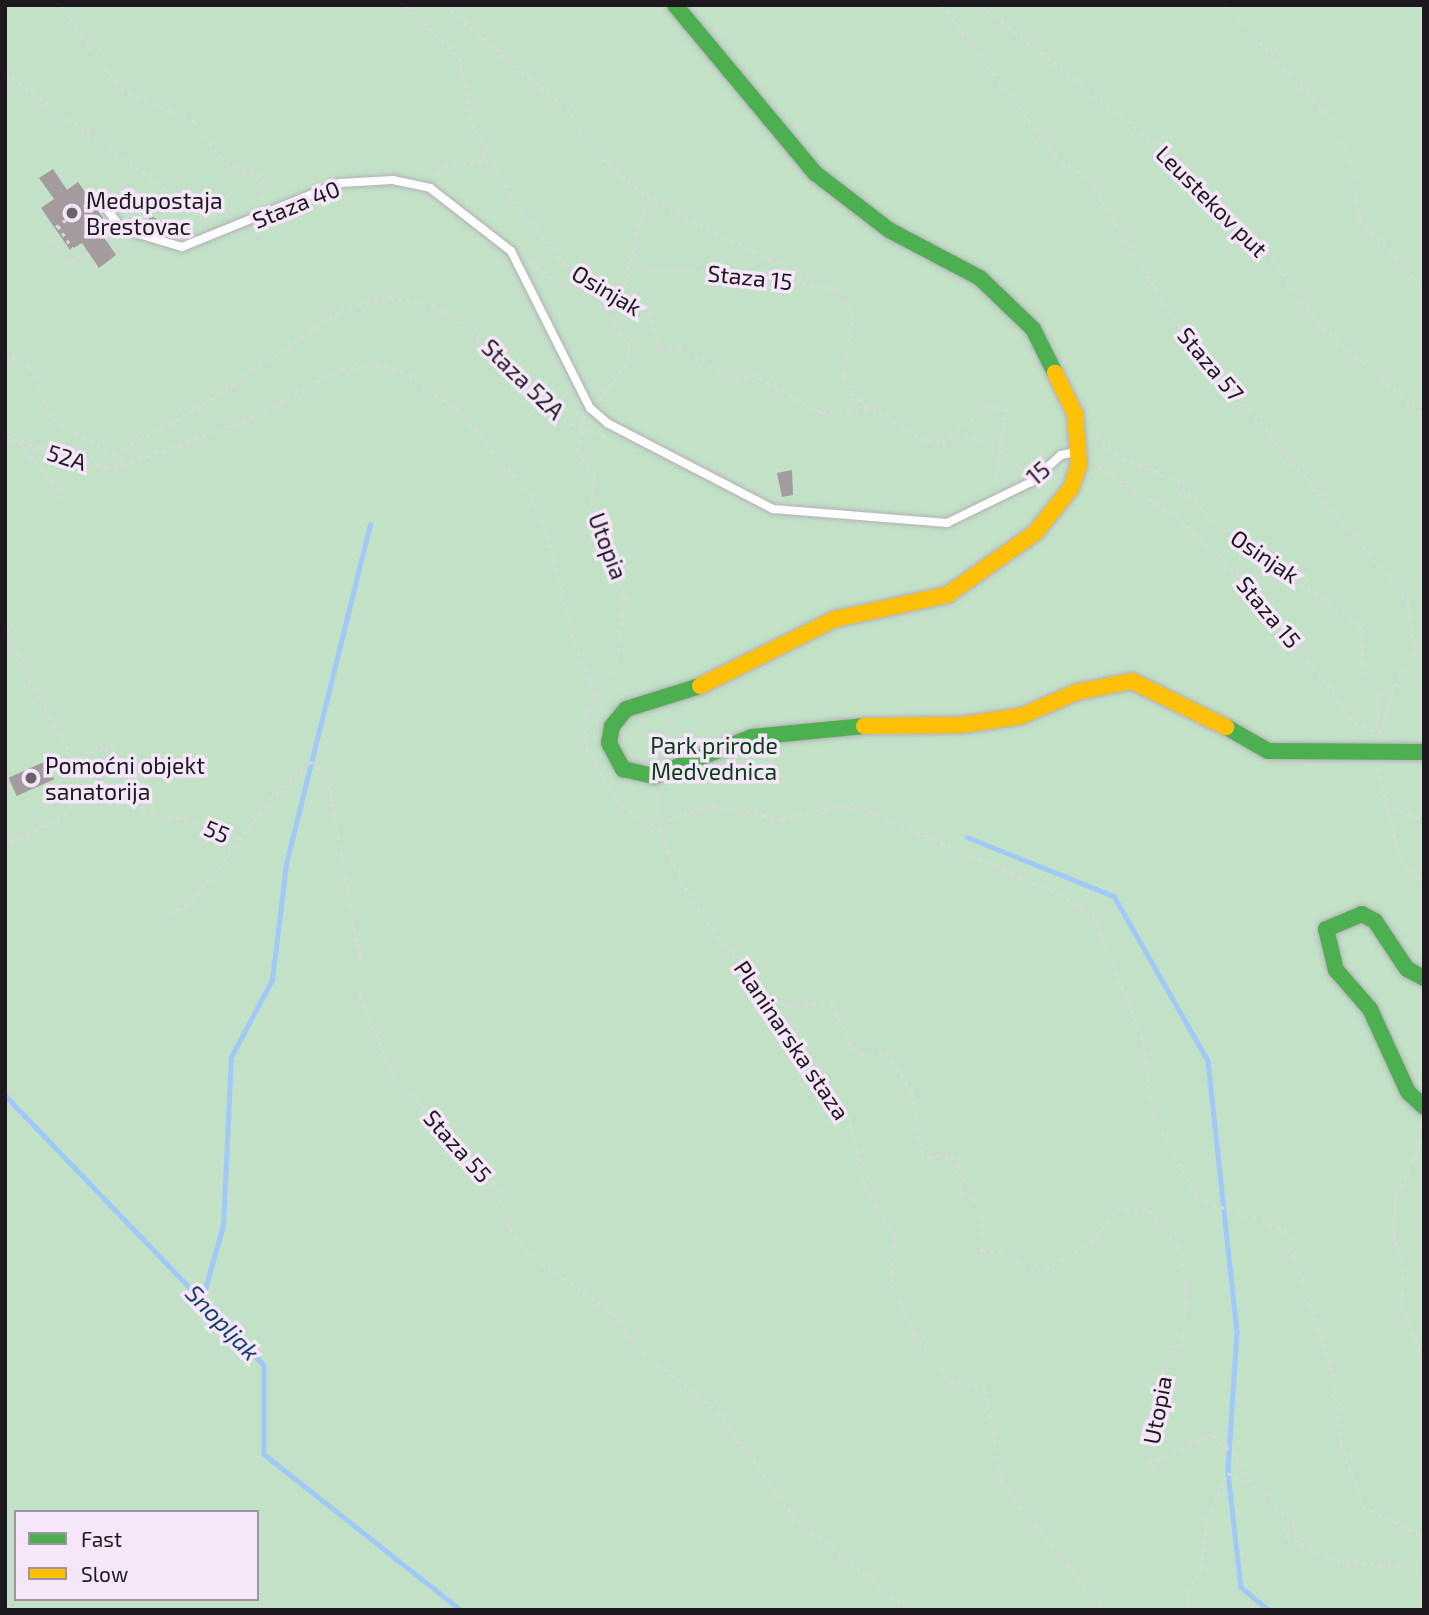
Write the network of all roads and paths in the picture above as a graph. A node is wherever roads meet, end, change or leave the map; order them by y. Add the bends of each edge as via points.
1 (61, 5) edge
2 (405, 5) edge
3 (675, 5) edge
4 (942, 5) edge
5 (981, 5) edge
6 (1225, 5) edge
7 (445, 7) edge
8 (5, 73) edge
9 (486, 147) junction
10 (430, 188) junction
11 (647, 197) junction
12 (92, 202) dead end
13 (103, 204) dead end
14 (259, 219) junction
15 (58, 226) junction
16 (242, 226) junction
17 (511, 251) junction
18 (88, 253) dead end
19 (79, 258) junction
20 (631, 271) junction
21 (814, 282) junction
22 (1424, 288) edge
23 (612, 290) junction
24 (5, 352) edge
25 (590, 408) junction
26 (872, 408) junction
27 (1424, 416) edge
28 (1077, 425) junction
29 (578, 429) junction
30 (626, 433) junction
31 (956, 436) junction
32 (5, 437) edge
33 (17, 440) junction
34 (1002, 443) junction
35 (1080, 452) junction
36 (120, 457) junction
37 (122, 465) junction
38 (64, 497) dead end
39 (998, 501) junction
40 (5, 622) edge
41 (1377, 734) junction
42 (1424, 752) edge
43 (1376, 753) junction
44 (79, 768) junction
45 (654, 776) junction
46 (1390, 806) junction
47 (1424, 821) edge
48 (659, 822) junction
49 (240, 840) junction
50 (5, 844) edge
51 (1424, 889) edge
52 (161, 917) dead end
53 (1424, 978) edge
54 (765, 999) junction
55 (1423, 1114) edge
56 (1423, 1357) edge
57 (1254, 1488) junction
58 (1424, 1537) edge
59 (1424, 1568) edge
60 (909, 1610) edge
61 (1104, 1610) edge
62 (1187, 1610) edge

1 - 14 path via 121,89 194,122 226,163 264,178
2 - 9 path, Osinjak via 460,58 472,123
3 - 28 main road via 815,173 889,230 999,292 1052,360
4 - 41 path, Staza 57 via 1055,156 1090,180 1173,318 1408,600 1415,656 1393,688
5 - 27 path, Leustekov put via 1175,159 1257,239 1317,322
6 - 22 path via 1331,118 1350,158 1360,219
7 - 11 path via 571,113 596,153
8 - 16 path, Staza 40 via 195,210
9 - 10 path via 482,162 444,166
9 - 23 path, Osinjak via 510,195 565,266
10 - 14 lane, Staza 40 via 393,180 340,183
10 - 17 lane, Staza 40
11 - 20 path
11 - 21 path
12 - 15 path
13 - 16 lane via 122,229 169,247
14 - 16 lane, Staza 40
15 - 19 path
15 - 19 path via 49,232 64,260
17 - 23 path via 561,285
17 - 25 lane
18 - 19 path
20 - 21 path, Staza 15
20 - 23 path via 624,286
21 - 26 path, Staza 15 via 839,293 853,313 844,377 852,394
23 - 25 path via 612,320 629,349 628,363
23 - 26 path, Osinjak via 649,313 660,350 680,349 736,380 752,374 822,413
24 - 36 path via 32,367 54,420
25 - 29 path
25 - 30 lane
26 - 31 path, Staza 15 via 927,442
28 - 35 main road
28 - 41 path, Osinjak via 1090,428 1115,454 1177,481 1217,525 1361,626 1363,663 1379,698
29 - 30 path, Staza 52A via 611,438
29 - 36 path, Staza 52A via 446,310 390,297 341,310 203,405 130,444
29 - 37 path, Utopia via 578,451 595,475 591,502 625,597 618,656 594,698 531,496 458,410 408,374 384,366 342,368 242,422
30 - 39 lane via 773,509 932,524
31 - 34 path, Staza 15
31 - 34 path, 15 via 999,404 1008,418
32 - 33 path, 52A
33 - 37 path, 52A via 77,462
33 - 38 path
34 - 39 path, 15
35 - 39 lane, 15 via 1056,458 1031,482
35 - 41 path, Staza 15 via 1181,520 1231,568 1329,685 1348,718
35 - 45 main road via 1071,488 1035,533 947,595 835,618 699,687 626,709 612,726 612,752 623,769
36 - 37 path, 52A
40 - 44 path via 28,680
42 - 43 main road
43 - 45 main road via 1268,751 1153,686 1132,681 985,722 813,727 752,737
43 - 46 path via 1381,793
44 - 49 path, 55 via 100,741 125,767 144,811 213,826
44 - 50 path via 76,798 60,819
45 - 48 path, Planinarska staza
46 - 47 path
46 - 51 path via 1400,857
48 - 54 path, Planinarska staza via 688,894
48 - 58 path via 712,806 782,819 837,806 862,808 1051,890 1093,916 1142,1035 1154,1118 1166,1141 1197,1198 1286,1230 1333,1373 1341,1444 1363,1507
49 - 52 path via 192,902
49 - 60 path, Staza 55 / 55 via 311,761 329,786 360,957 360,995 393,1075 494,1182 510,1228 528,1254 615,1314 637,1348 719,1412 792,1515
53 - 55 main road via 1407,969 1375,920 1362,914 1336,920 1326,929 1336,970 1370,1009
54 - 57 path, Utopia via 787,1005 832,1003 852,1047 862,1055 887,1053 913,1093 921,1150 929,1157 951,1156 960,1166 961,1194 975,1199 983,1214 982,1252 1002,1252 1038,1274 1091,1242 1117,1209 1149,1210 1178,1246 1186,1282 1184,1336 1166,1363 1149,1428 1153,1469 1157,1460 1202,1438 1223,1442
54 - 61 path, Planinarska staza via 848,1115 866,1189 895,1236 892,1286 914,1335 950,1380 985,1390 1003,1485
55 - 56 path via 1414,1161 1395,1197 1394,1235 1403,1268 1402,1308
57 - 59 path via 1297,1530 1286,1536 1337,1561
57 - 62 path via 1228,1473 1207,1519 1201,1569 1187,1592

